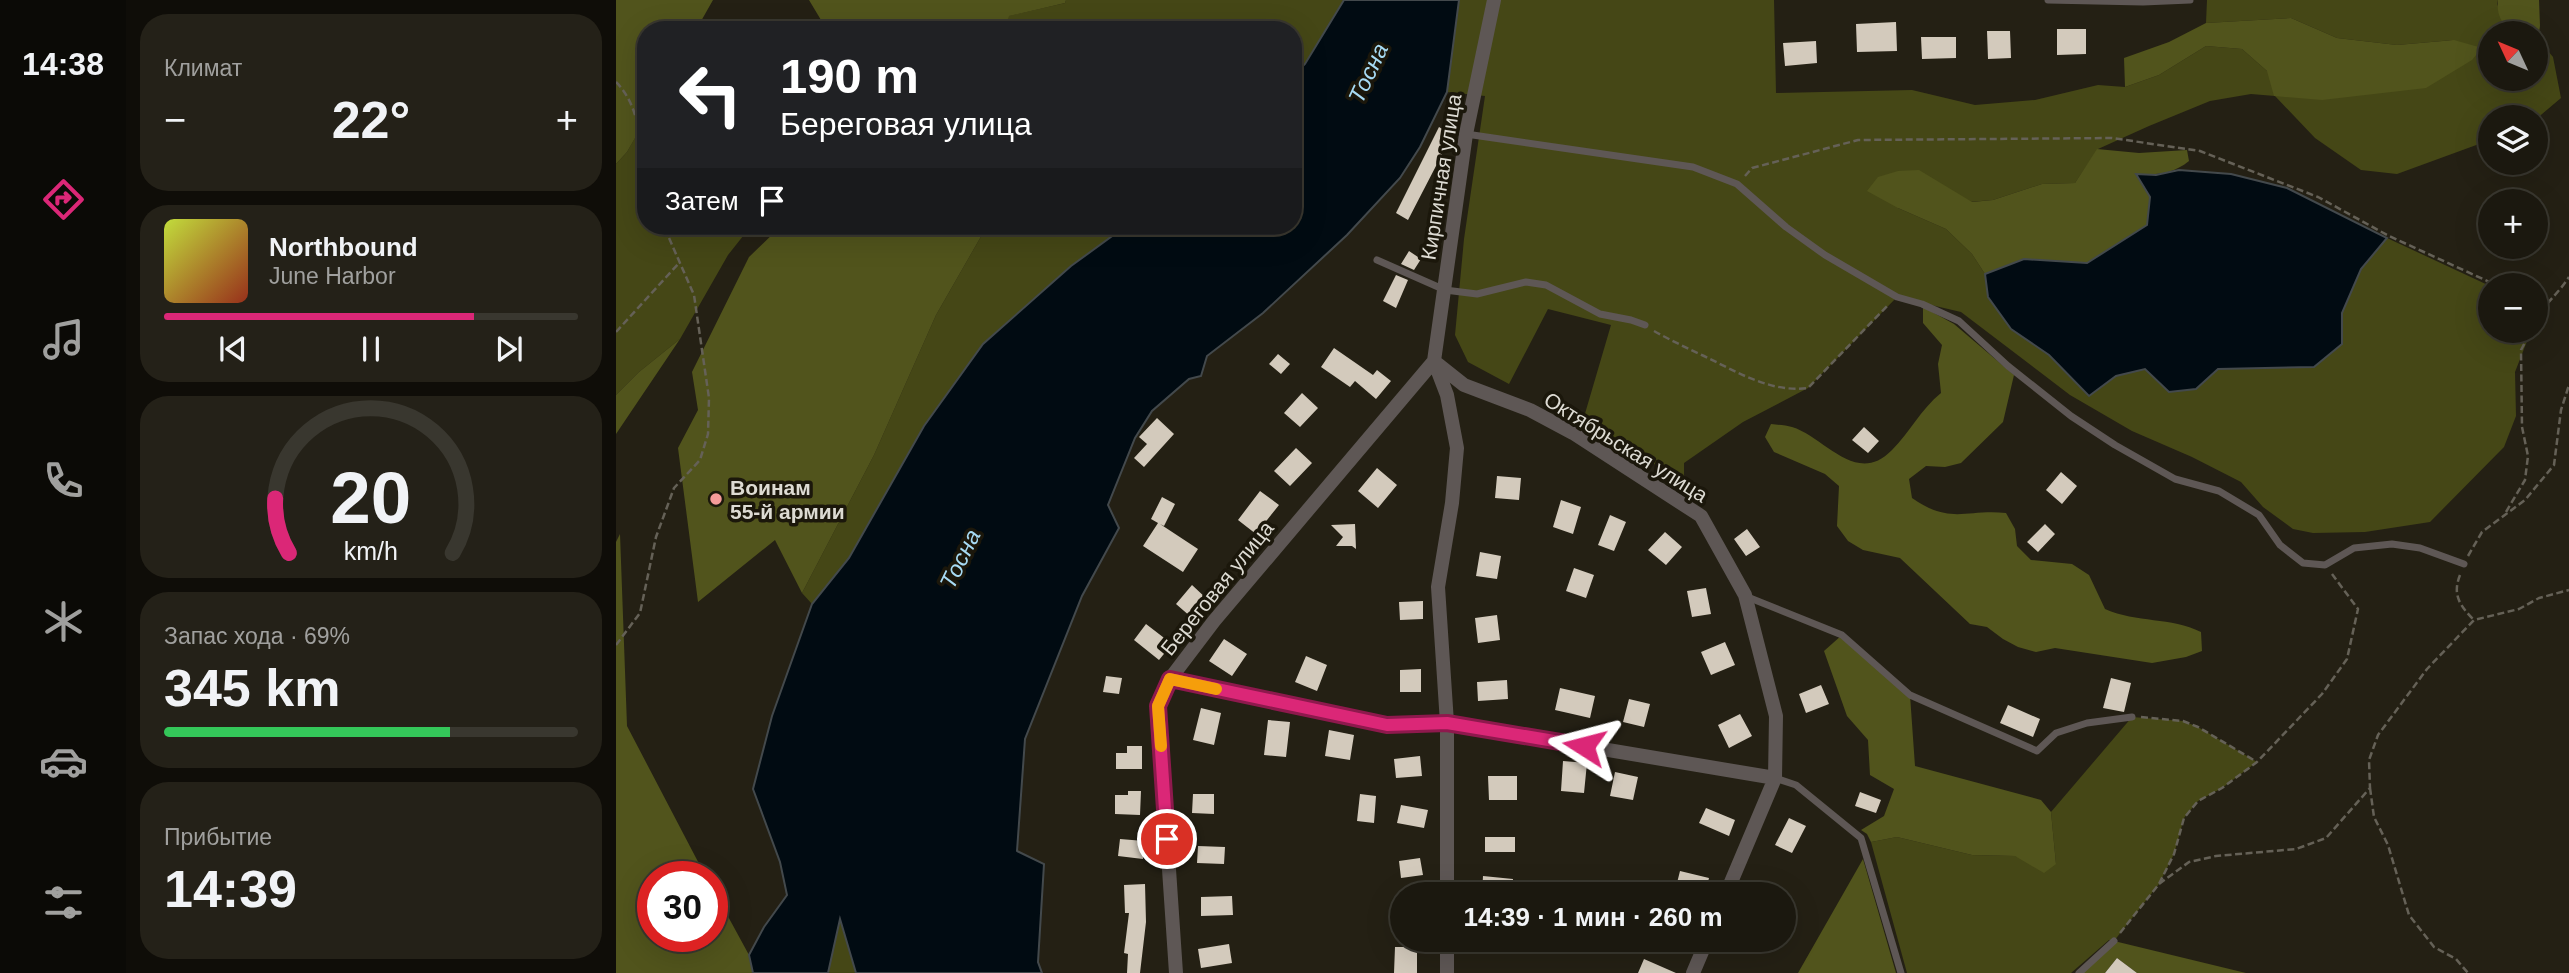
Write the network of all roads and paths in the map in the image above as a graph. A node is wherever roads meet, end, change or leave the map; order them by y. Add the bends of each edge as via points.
1 (1494, 0) edge
2 (2048, 0) edge
3 (2190, 0) edge
4 (616, 82) edge
5 (637, 121) edge
6 (1466, 134) junction
7 (1737, 184) junction
8 (669, 235) edge
9 (1377, 260) dead end
10 (679, 263) junction
11 (2478, 277) edge
12 (2569, 277) edge
13 (1445, 290) junction
14 (1896, 297) junction
15 (2548, 302) edge
16 (1645, 325) joint
17 (616, 332) edge
18 (2525, 343) edge
19 (1434, 361) junction
20 (2569, 385) edge
21 (2505, 513) junction
22 (2325, 565) junction
23 (2464, 565) junction
24 (2569, 590) edge
25 (1745, 595) junction
26 (2474, 620) junction
27 (616, 645) edge
28 (1170, 679) junction
29 (2132, 717) joint
30 (1447, 723) junction
31 (2256, 762) junction
32 (1775, 778) junction
33 (2370, 788) junction
34 (1447, 882) edge
35 (1731, 882) edge
36 (2159, 884) junction
37 (2114, 941) joint
38 (1447, 952) edge
39 (1702, 952) edge
40 (1176, 973) edge
41 (1447, 973) edge
42 (1693, 973) edge
43 (1900, 973) edge
44 (2079, 973) edge
45 (2468, 973) edge

1 - 6 street, Кирпичная улица
2 - 3 lane
4 - 5 path via 626,92
6 - 7 lane via 1693,166
6 - 13 street, Кирпичная улица
7 - 11 path via 1752,169 1858,140 2112,138 2200,150 2318,197
7 - 14 lane via 1825,256
8 - 10 path
9 - 13 lane
10 - 17 path
10 - 27 path via 694,295 709,398 708,434 700,460 674,488 656,537 640,613
12 - 15 path
13 - 16 lane via 1477,294 1526,282 1546,285 1600,314
13 - 19 street, Кирпичная улица
14 - 16 path via 1808,388 1795,390 1751,379
14 - 22 lane via 1959,321 2071,416 2175,479 2219,491 2259,515 2280,545 2303,564
18 - 21 path via 2522,427 2528,456 2525,480
19 - 25 street, Октябрьская улица via 1464,384 1573,433 1701,516
19 - 28 street, Береговая улица
19 - 30 street via 1447,395 1457,448 1438,587
20 - 21 path via 2553,465 2525,500
21 - 23 path via 2482,532
22 - 23 lane via 2354,548 2392,544 2420,548
22 - 31 path via 2358,609 2347,659 2322,694
23 - 26 path via 2455,588 2459,605
24 - 26 path
25 - 29 lane via 1842,635 1910,695 2037,751 2056,733
25 - 32 street, Октябрьская улица via 1776,716
26 - 33 path via 2427,669 2378,735 2369,760
28 - 30 street via 1387,725
28 - 40 street, Береговая улица via 1158,706
29 - 31 path via 2183,721
30 - 32 street
30 - 34 street
31 - 36 path via 2199,801 2184,818
32 - 35 street, Октябрьская улица
32 - 43 lane via 1796,785 1861,838
33 - 36 path via 2326,838 2296,849 2189,862
33 - 45 path via 2374,817 2388,845 2409,915 2434,947 2456,959
36 - 37 path
37 - 44 lane
38 - 41 street
39 - 42 street

